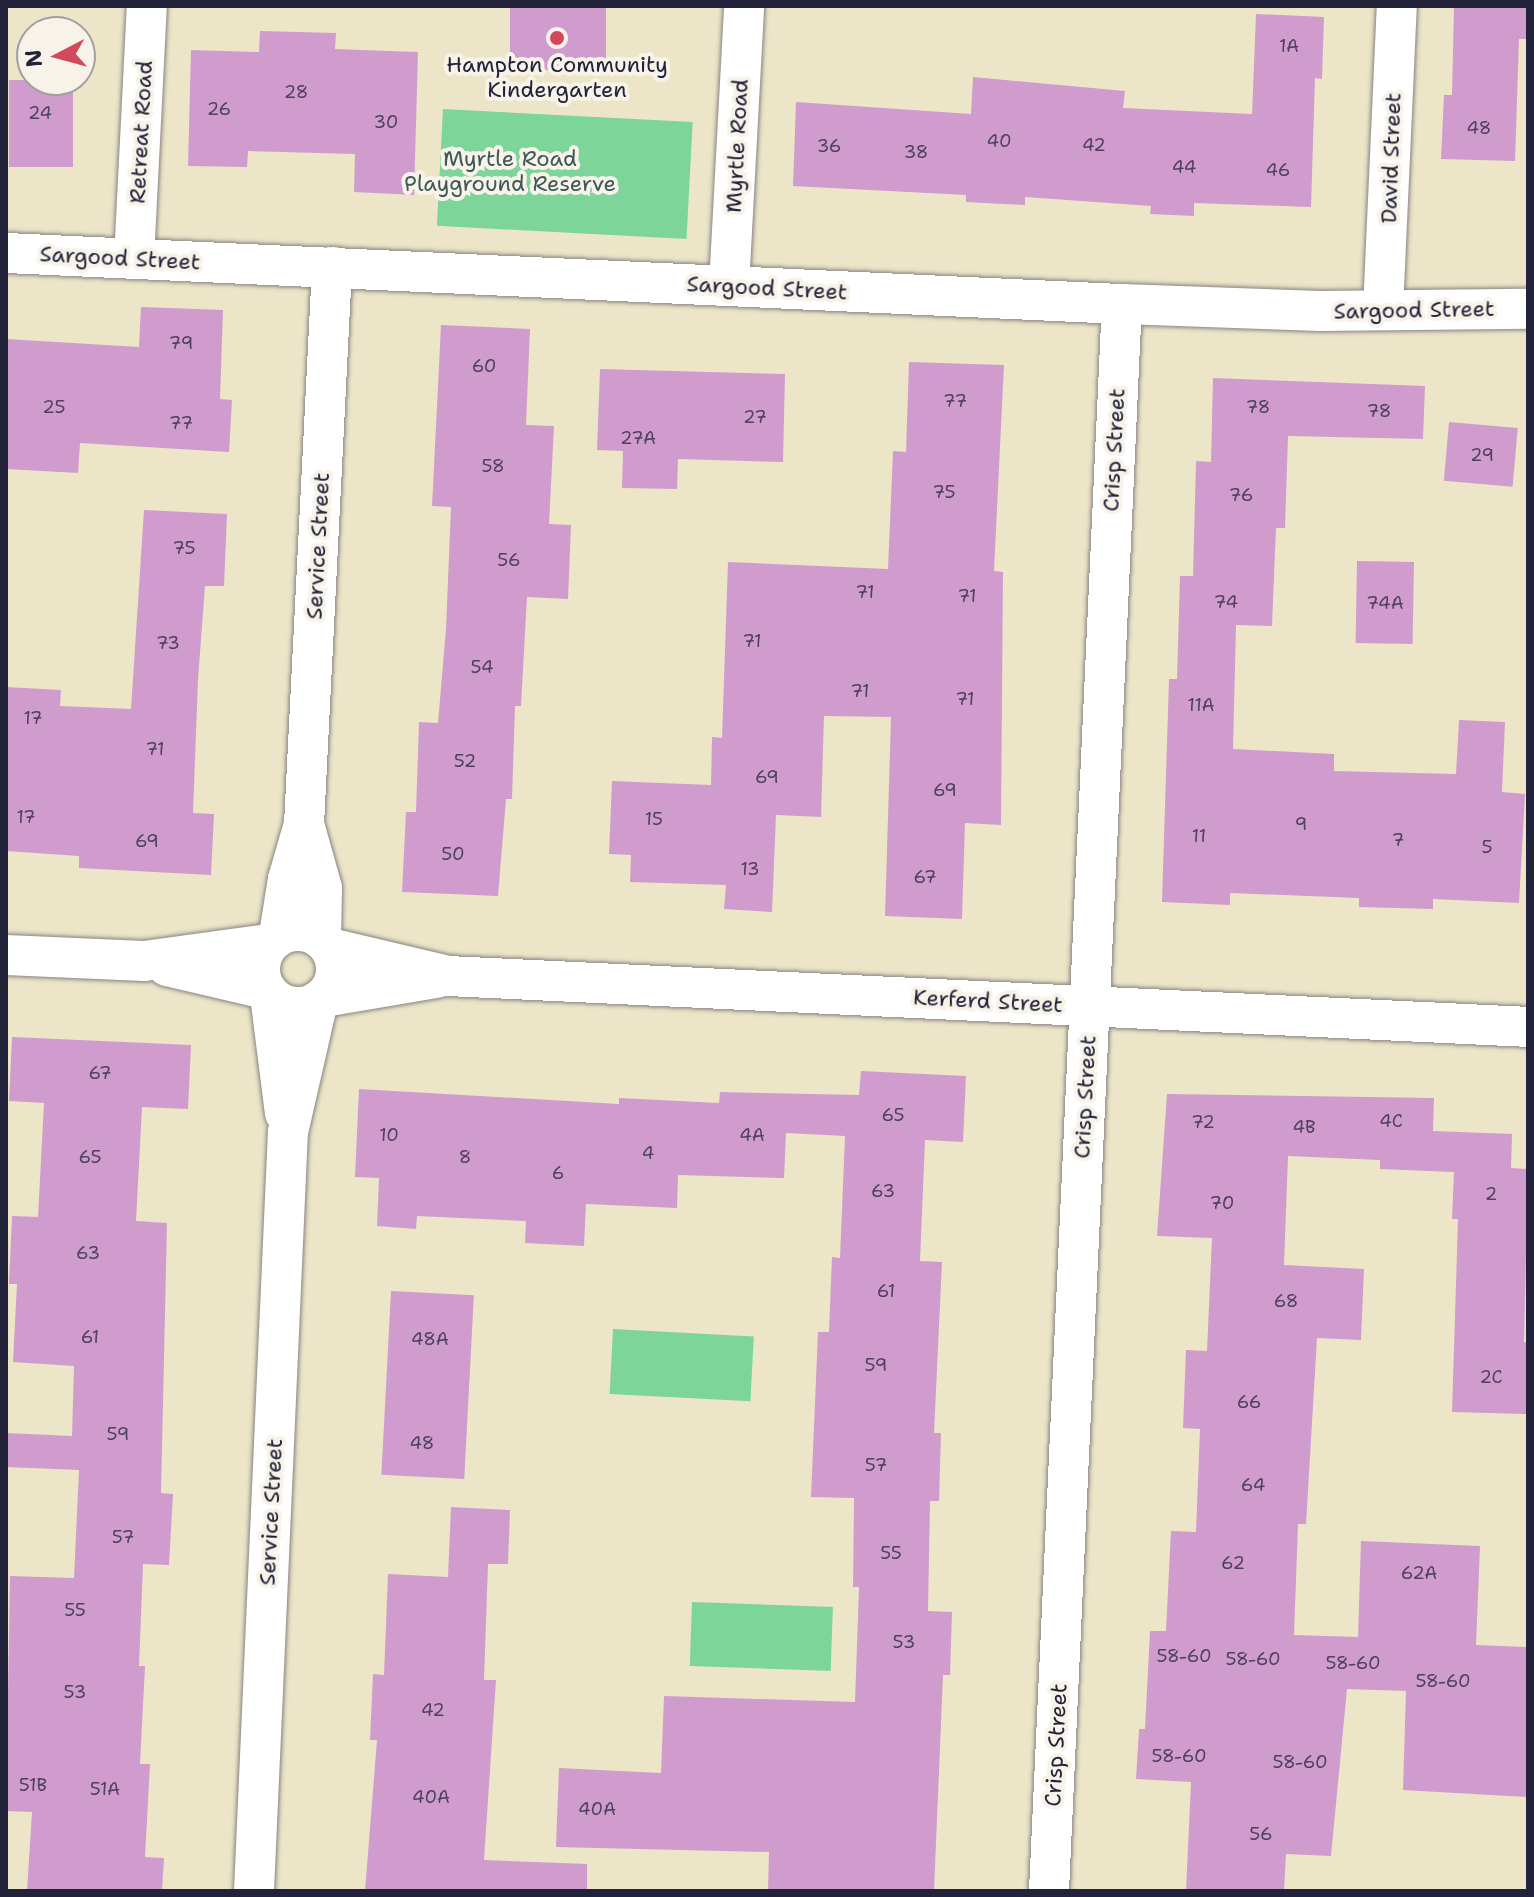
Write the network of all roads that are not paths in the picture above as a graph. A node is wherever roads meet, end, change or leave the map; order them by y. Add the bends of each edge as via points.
1 (147, 6) edge
2 (744, 6) edge
3 (1397, 6) edge
4 (6, 253) edge
5 (134, 259) junction
6 (332, 267) junction
7 (729, 286) junction
8 (1122, 304) junction
9 (1528, 309) edge
10 (1383, 310) junction
11 (304, 824) junction
12 (274, 940) junction
13 (325, 943) junction
14 (6, 955) edge
15 (144, 961) junction
16 (448, 976) junction
17 (268, 992) junction
18 (321, 999) junction
19 (1089, 1006) junction
20 (1528, 1027) edge
21 (288, 1132) junction
22 (254, 1891) edge
23 (1049, 1891) edge

1 - 5 street, Retreat Road
2 - 7 street, Myrtle Road
3 - 10 street, David Street
4 - 5 street, Sargood Street
5 - 6 street, Sargood Street
6 - 7 street, Sargood Street
6 - 11 street, Service Street
7 - 8 street, Sargood Street
8 - 10 street, Sargood Street
8 - 19 street, Crisp Street
9 - 10 street, Sargood Street
11 - 12 street, Service Street
11 - 13 street, Service Street via 322,888
12 - 13 street via 301,930
12 - 15 street
12 - 17 street via 260,966
13 - 16 street, Kerferd Street
13 - 18 street via 336,968
14 - 15 street
15 - 17 street
16 - 18 street, Kerferd Street
16 - 19 street, Kerferd Street
17 - 18 street via 288,1006
17 - 21 street, Service Street
18 - 21 street, Service Street
19 - 20 street, Kerferd Street
19 - 23 street, Crisp Street
21 - 22 street, Service Street

